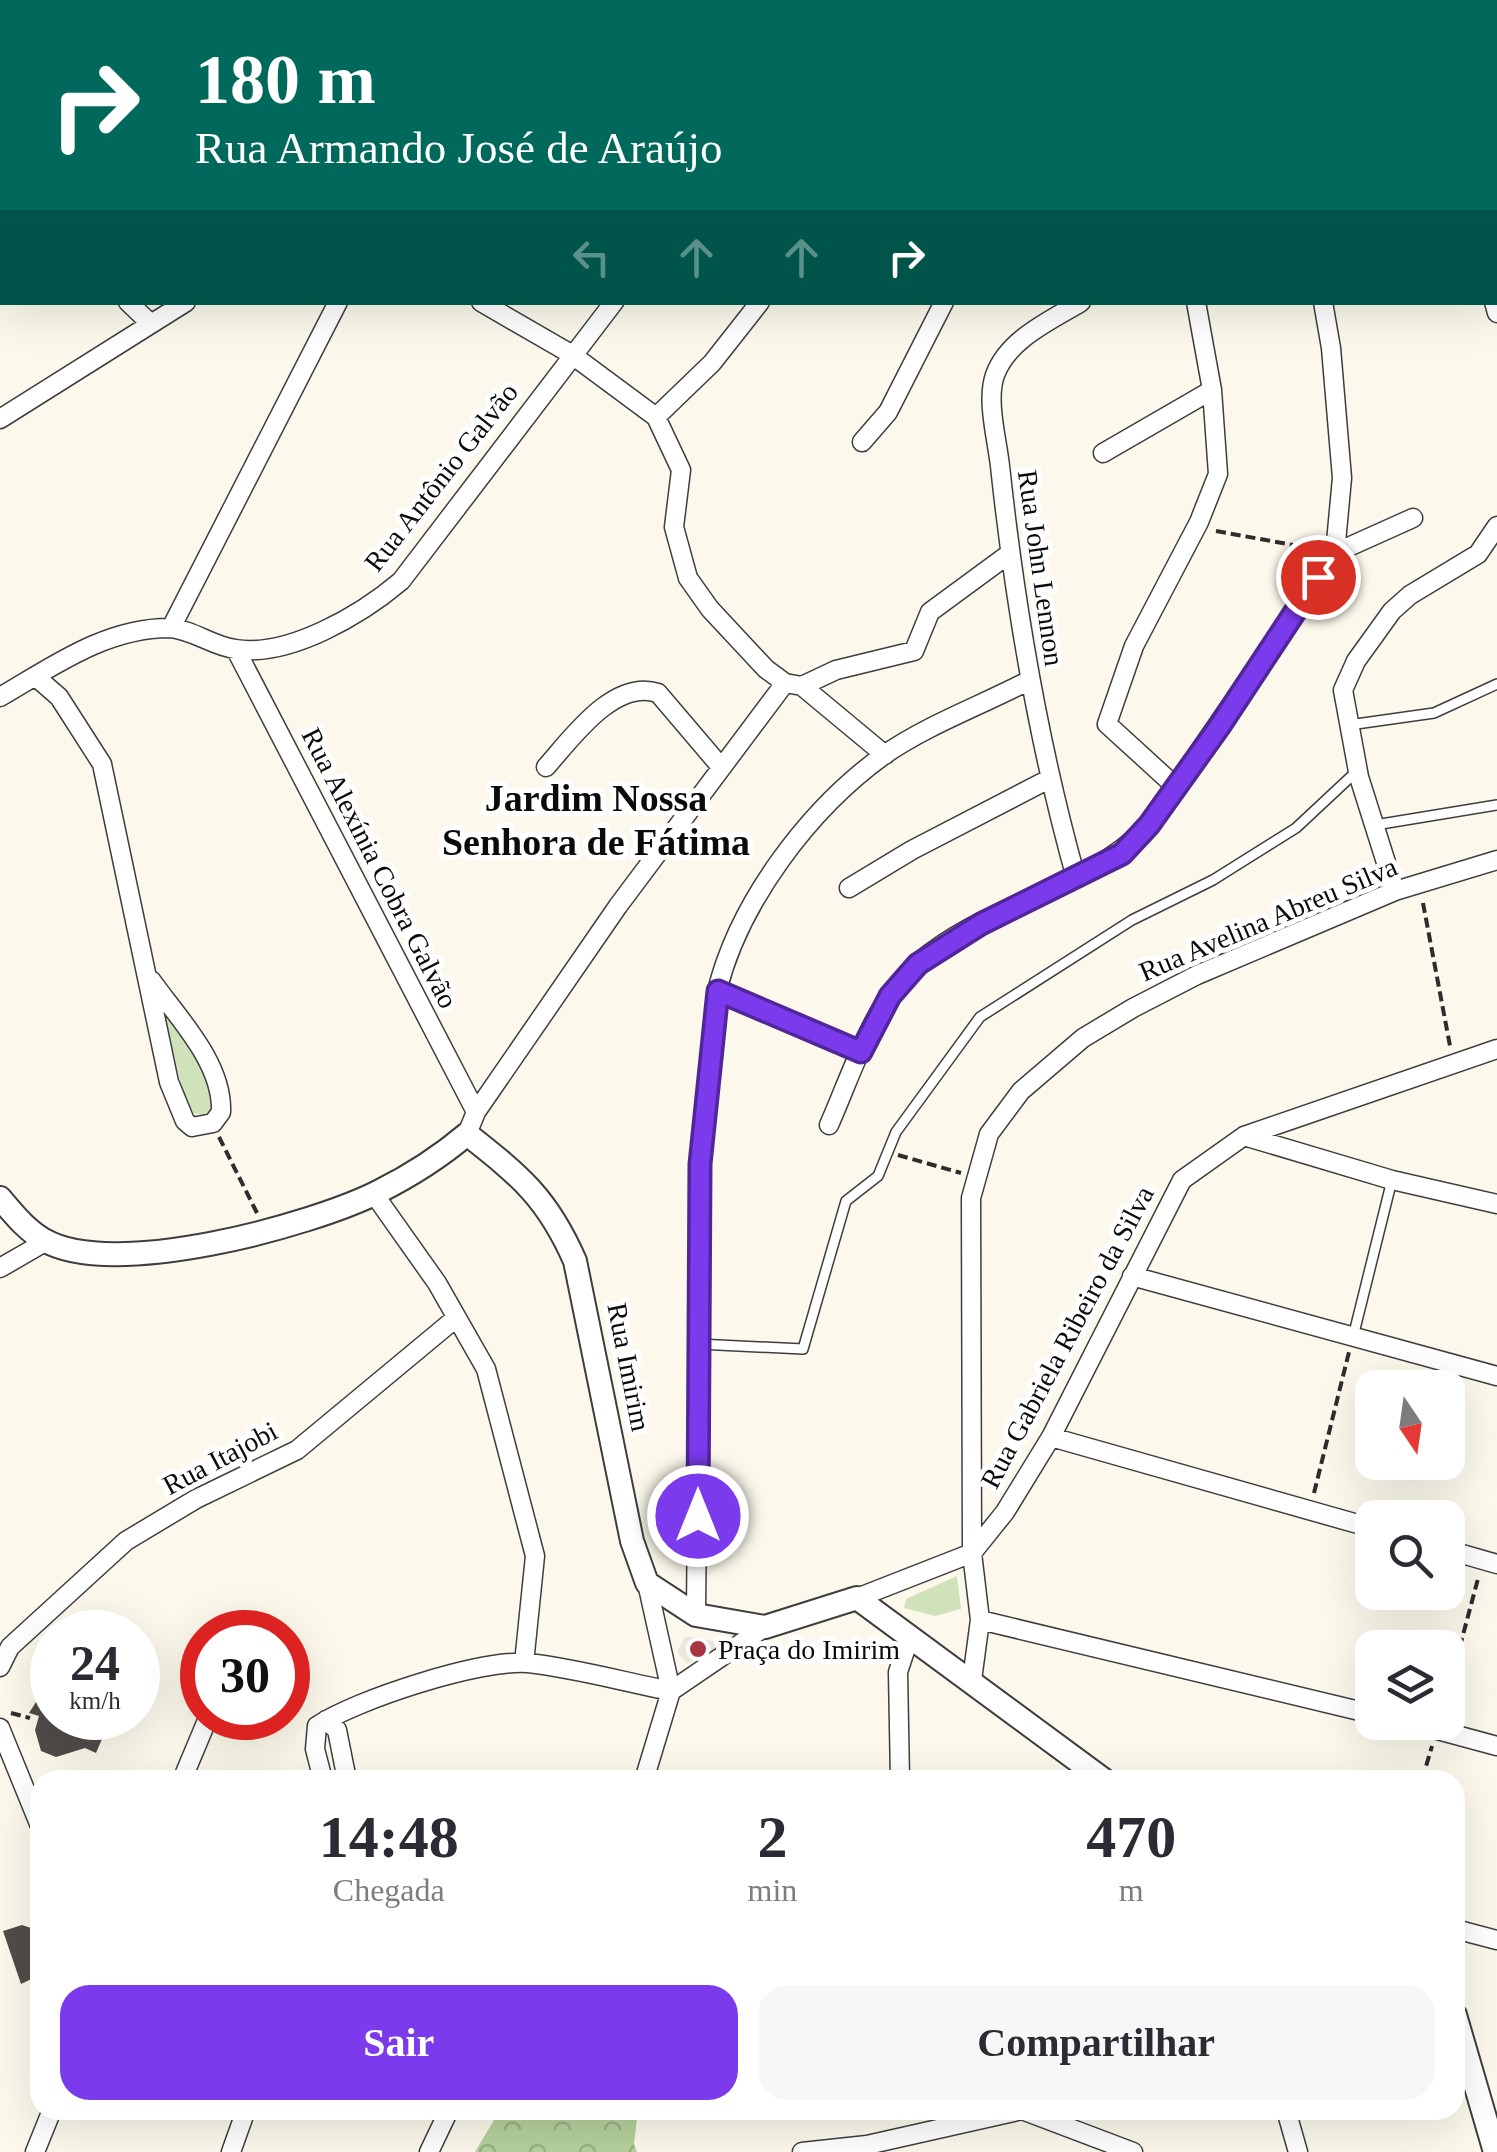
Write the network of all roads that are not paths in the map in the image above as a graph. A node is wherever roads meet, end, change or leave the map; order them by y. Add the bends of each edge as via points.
1 (131, 305) edge
2 (181, 305) edge
3 (336, 305) edge
4 (486, 305) edge
5 (612, 305) edge
6 (758, 305) edge
7 (942, 305) edge
8 (1076, 305) edge
9 (1197, 305) edge
10 (1324, 305) edge
11 (151, 324) junction
12 (571, 354) junction
13 (1212, 390) junction
14 (656, 417) junction
15 (0, 419) edge
16 (862, 442) dead end
17 (1103, 454) dead end
18 (1413, 518) dead end
19 (1497, 526) edge
20 (1334, 553) junction
21 (1009, 554) junction
22 (171, 628) junction
23 (236, 650) junction
24 (36, 677) junction
25 (1028, 681) junction
26 (1497, 684) edge
27 (793, 685) junction
28 (0, 697) edge
29 (1349, 725) junction
30 (885, 754) junction
31 (546, 767) dead end
32 (722, 767) junction
33 (1358, 770) junction
34 (1048, 778) junction
35 (1176, 787) junction
36 (1497, 805) edge
37 (1375, 825) junction
38 (1497, 860) edge
39 (1076, 878) junction
40 (850, 888) dead end
41 (1395, 891) junction
42 (151, 980) junction
43 (718, 991) junction
44 (1497, 1049) edge
45 (861, 1052) junction
46 (472, 1123) junction
47 (829, 1125) dead end
48 (1244, 1136) junction
49 (1392, 1180) junction
50 (374, 1194) junction
51 (0, 1198) edge
52 (1497, 1204) edge
53 (46, 1242) junction
54 (0, 1268) edge
55 (1132, 1276) junction
56 (456, 1318) junction
57 (1353, 1338) junction
58 (698, 1344) junction
59 (1497, 1376) edge
60 (1051, 1437) junction
61 (1355, 1523) edge
62 (972, 1553) junction
63 (1465, 1555) edge
64 (1490, 1562) edge
65 (647, 1583) junction
66 (857, 1598) junction
67 (696, 1615) junction
68 (980, 1620) junction
69 (765, 1626) junction
70 (0, 1631) edge
71 (910, 1636) junction
72 (10, 1648) junction
73 (524, 1662) junction
74 (0, 1667) edge
75 (972, 1680) junction
76 (671, 1691) junction
77 (1355, 1710) edge
78 (326, 1720) junction
79 (0, 1728) edge
80 (1465, 1737) edge
81 (199, 1740) edge
82 (1497, 1746) edge
83 (186, 1770) edge
84 (321, 1770) edge
85 (345, 1770) edge
86 (647, 1770) edge
87 (900, 1770) edge
88 (1091, 1770) edge
89 (30, 1802) edge
90 (1465, 1932) edge
91 (1497, 1940) edge
92 (1465, 2048) edge
93 (48, 2120) edge
94 (242, 2120) edge
95 (444, 2120) edge
96 (982, 2120) edge
97 (1048, 2120) edge
98 (1289, 2120) edge
99 (869, 2148) edge
100 (36, 2152) edge
101 (231, 2152) edge
102 (428, 2152) edge
103 (802, 2152) edge
104 (1133, 2152) edge
105 (1298, 2152) edge
106 (1496, 2152) edge

1 - 11 street
2 - 11 street
3 - 22 street
4 - 12 street
5 - 12 street, Rua Antônio Galvão
6 - 14 street via 712,363
7 - 16 street via 888,412
8 - 21 street, Rua John Lennon via 1025,337 1000,362 993,380
9 - 13 street
10 - 20 street via 1342,478
11 - 15 street
12 - 14 street
12 - 23 street, Rua Antônio Galvão via 401,581 330,628
13 - 17 street
13 - 35 street via 1218,474 1134,646 1106,724
14 - 27 street via 681,470 674,527 688,578 710,610
18 - 20 street
19 - 29 street via 1478,554 1410,595 1376,632 1343,690
20 - 35 street
21 - 25 street, Rua John Lennon
21 - 27 street via 930,612 914,652
22 - 23 street
22 - 24 street via 83,648
23 - 46 street, Rua Alexínia Cobra Galvão
24 - 28 street
24 - 42 street via 60,697 102,764
25 - 30 street
25 - 34 street, Rua John Lennon
26 - 29 lane via 1434,712
27 - 30 street
27 - 32 street
29 - 33 street
30 - 43 street via 800,838 728,948
31 - 32 street via 592,716 628,694 650,690
32 - 46 street via 618,906
33 - 37 street
33 - 58 lane via 1296,828 1132,920 980,1017 896,1132 878,1176 846,1201 803,1349
34 - 39 street, Rua John Lennon
34 - 40 street
35 - 39 street via 1122,854
36 - 37 lane
37 - 41 street
38 - 41 street, Rua Avelina Abreu Silva
39 - 45 street via 981,924 918,964 890,996
41 - 62 street, Rua Avelina Abreu Silva via 1197,975 1083,1038 1021,1091 989,1134 970,1198
42 - 42 street via 178,1108 192,1126 212,1124 220,1112 216,1080
43 - 45 street
43 - 58 street via 700,1164
44 - 48 street, Rua Gabriela Ribeiro da Silva
45 - 47 street
46 - 50 street via 438,1159
46 - 65 street, Rua Imirim via 558,1223 575,1262 632,1541
48 - 49 street
48 - 55 street, Rua Gabriela Ribeiro da Silva via 1182,1180
49 - 52 street
49 - 57 lane
50 - 53 street via 266,1233 120,1254
50 - 56 street
51 - 53 street
53 - 54 street
55 - 57 street
55 - 60 street, Rua Gabriela Ribeiro da Silva
56 - 72 street, Rua Itajobi via 296,1450 126,1541
56 - 73 street via 486,1369 535,1556
57 - 59 street
58 - 67 street
60 - 61 street
60 - 62 street, Rua Gabriela Ribeiro da Silva
62 - 66 street
62 - 68 street, Rua Avelina Abreu Silva
63 - 64 street
65 - 67 street
65 - 76 street
66 - 69 street
66 - 71 street
67 - 69 street
68 - 75 street, Rua Avelina Abreu Silva
68 - 77 street
69 - 76 street
70 - 72 street
71 - 75 street
71 - 87 street via 898,1672
72 - 74 street, Rua Itajobi
73 - 76 street
73 - 78 street via 460,1673
75 - 88 street
76 - 86 street
78 - 84 street via 314,1736
78 - 85 street via 337,1730
79 - 89 street
80 - 82 street
81 - 83 street
90 - 91 street
92 - 106 street
93 - 100 street
94 - 101 street
95 - 102 street
96 - 99 street
97 - 104 street
98 - 105 street
99 - 103 street

